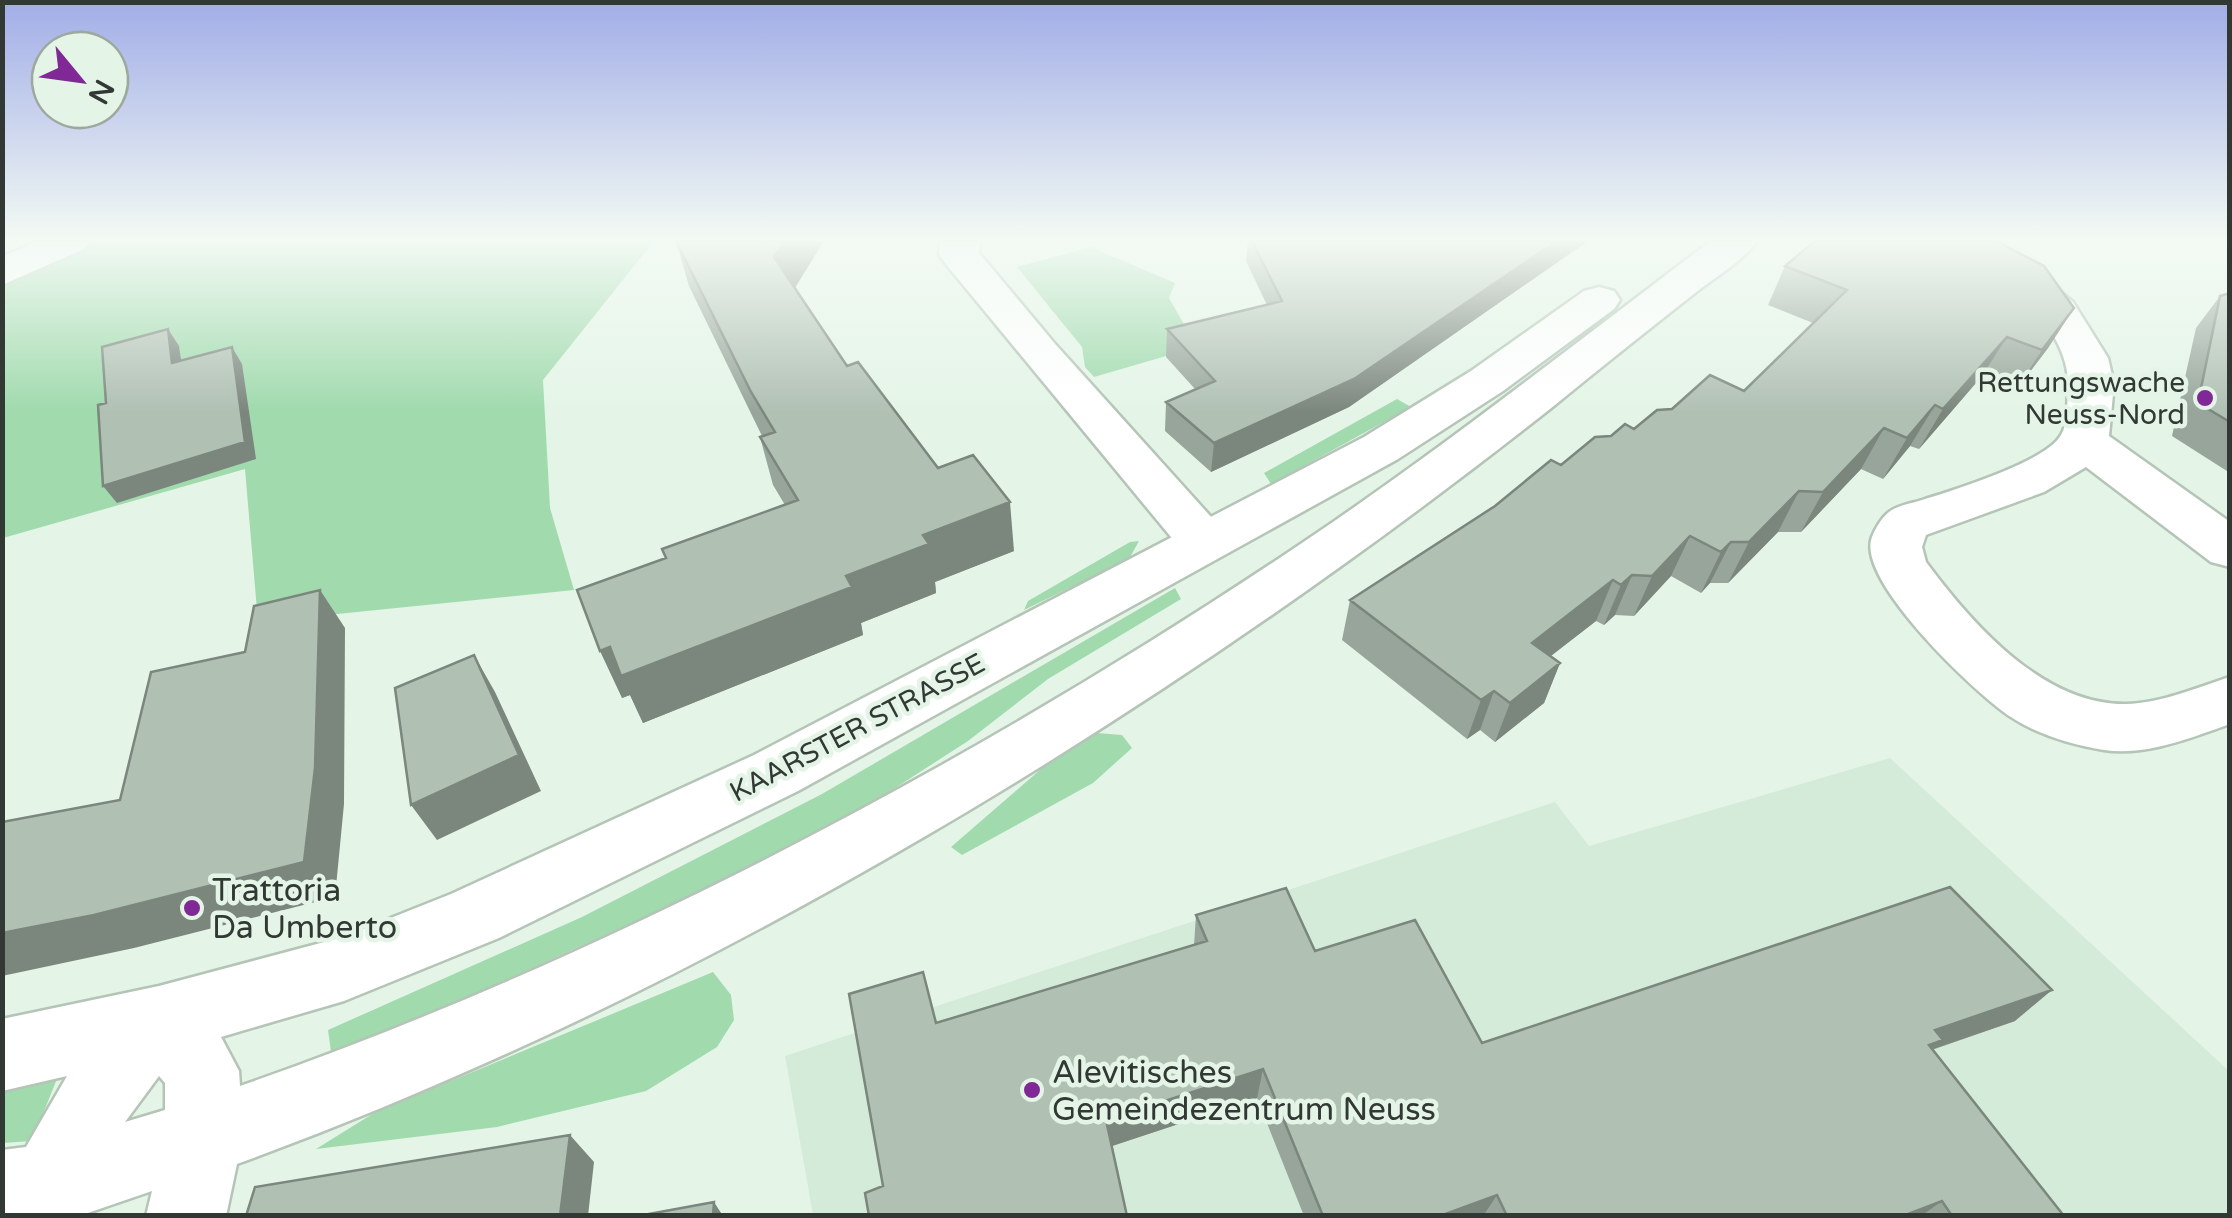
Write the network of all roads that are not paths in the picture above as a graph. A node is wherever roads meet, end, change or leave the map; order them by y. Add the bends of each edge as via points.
1 (995, 298) edge
2 (1602, 298) edge
3 (1661, 298) edge
4 (2046, 298) edge
5 (2084, 441) junction
6 (1203, 542) junction
7 (2230, 549) edge
8 (2230, 700) edge
9 (1045, 731) junction
10 (159, 1020) junction
11 (2, 1054) edge
12 (204, 1137) junction
13 (31, 1196) edge
14 (186, 1216) edge

1 - 6 main road
2 - 6 main road, KAARSTER STRASSE via 1396,439
3 - 9 main road via 1298,571
4 - 5 main road via 2085,351 2092,397
5 - 7 main road
5 - 8 main road via 2008,488 1908,523 1897,535 1903,573 2015,688 2071,719 2141,728
6 - 9 main road via 1219,566 1211,591
6 - 10 main road, KAARSTER STRASSE via 776,773 474,916 344,969
9 - 12 main road via 622,964 399,1065
10 - 11 main road, KAARSTER STRASSE
10 - 12 main road via 202,1072
10 - 13 main road via 103,1086
12 - 13 main road
12 - 14 main road

